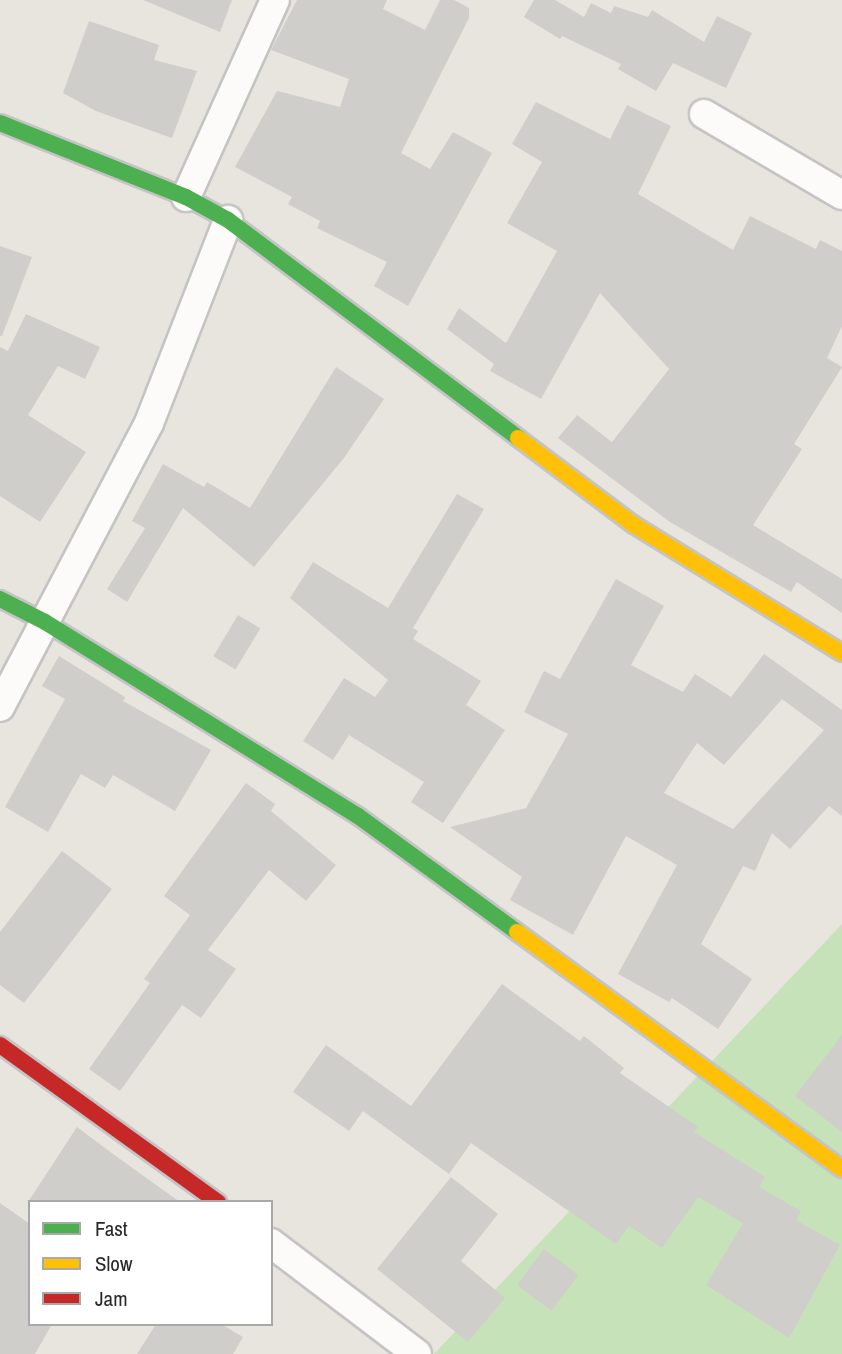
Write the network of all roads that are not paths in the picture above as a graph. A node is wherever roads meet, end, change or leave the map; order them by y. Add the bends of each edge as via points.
1 (275, 0) edge
2 (704, 114) dead end
3 (0, 123) edge
4 (842, 195) edge
5 (187, 197) junction
6 (228, 220) junction
7 (0, 599) edge
8 (45, 622) junction
9 (842, 653) edge
10 (0, 707) edge
11 (0, 1045) edge
12 (842, 1169) edge
13 (215, 1200) edge
14 (273, 1245) edge
15 (416, 1354) edge

1 - 5 street
2 - 4 street
3 - 5 street
5 - 6 street
6 - 8 street via 149,423
6 - 9 street via 634,525
7 - 8 street
8 - 10 street
8 - 12 street via 358,816
11 - 13 street
14 - 15 street

